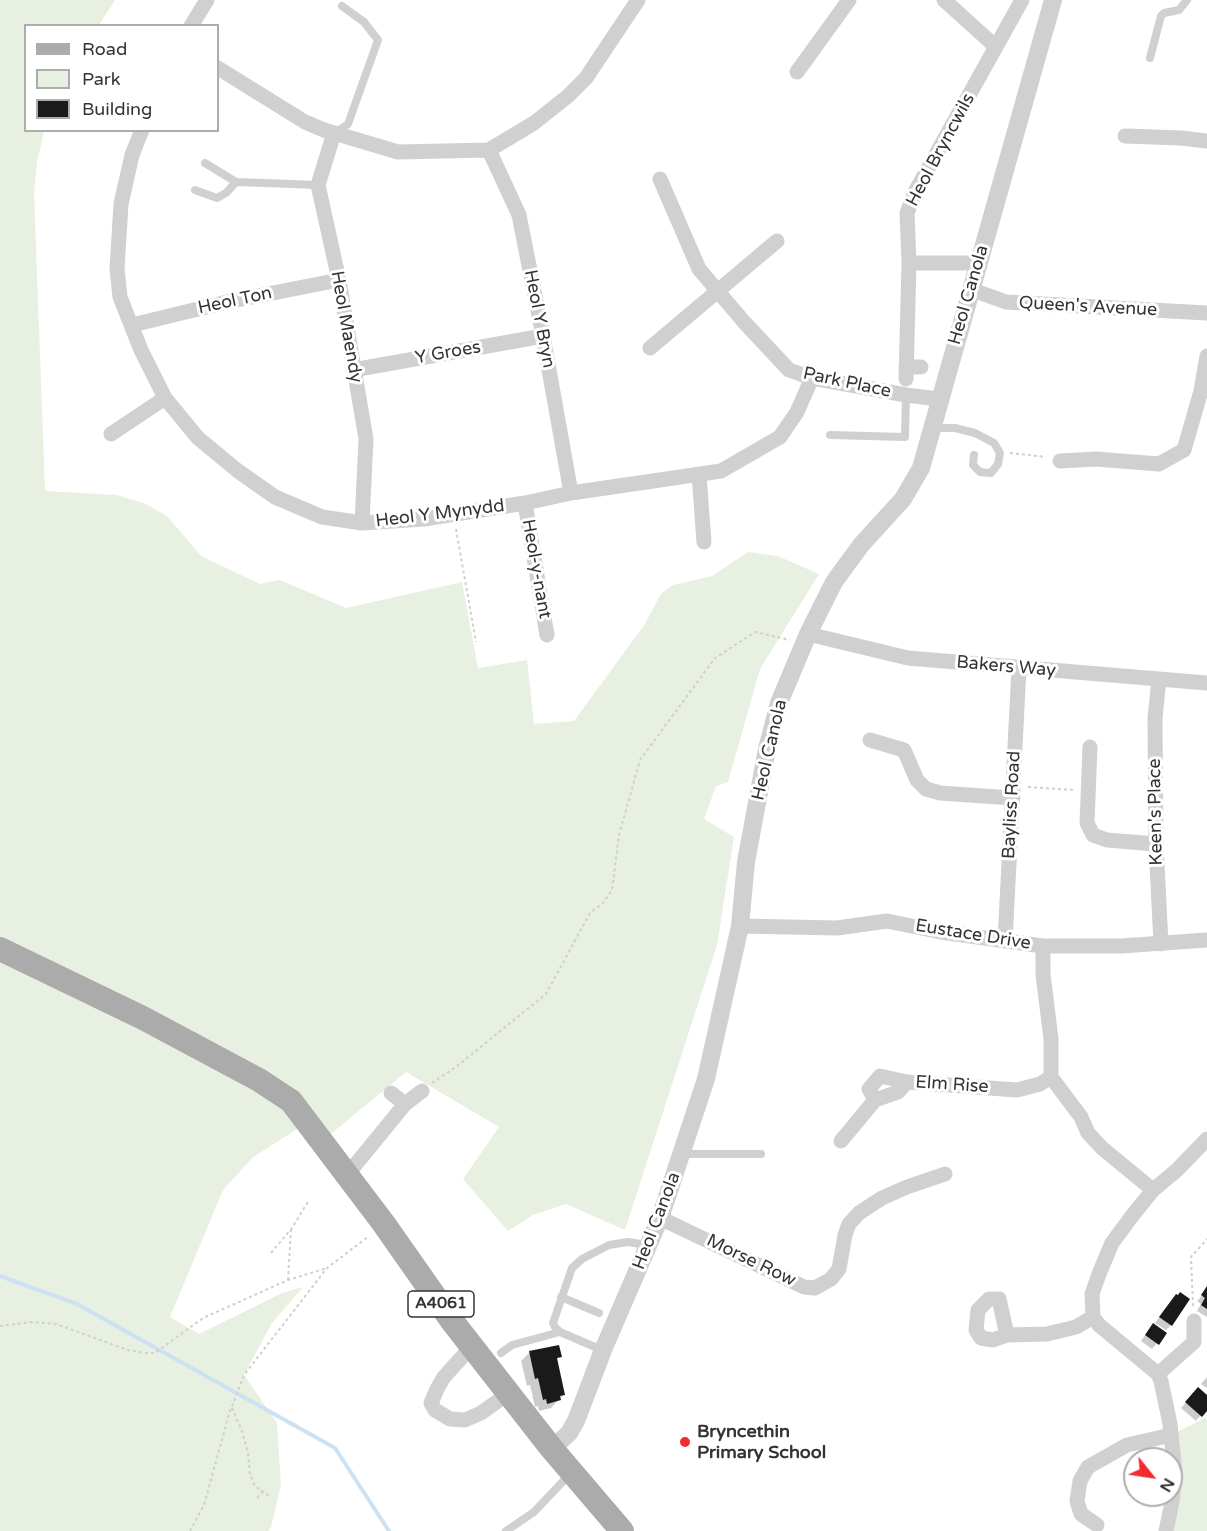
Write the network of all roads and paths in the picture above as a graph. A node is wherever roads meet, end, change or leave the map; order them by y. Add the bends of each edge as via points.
1 (207, 0) edge
2 (638, 0) edge
3 (849, 0) edge
4 (944, 0) edge
5 (1022, 0) edge
6 (1053, 0) edge
7 (1187, 0) edge
8 (342, 6) dead end
9 (192, 24) edge
10 (996, 47) junction
11 (1150, 58) dead end
12 (219, 69) edge
13 (797, 72) dead end
14 (141, 132) edge
15 (334, 133) junction
16 (1125, 136) dead end
17 (1207, 141) edge
18 (489, 150) junction
19 (205, 163) dead end
20 (236, 182) junction
21 (667, 184) dead end
22 (318, 185) junction
23 (195, 190) dead end
24 (777, 241) dead end
25 (909, 262) junction
26 (978, 262) junction
27 (339, 280) junction
28 (970, 289) junction
29 (718, 292) junction
30 (1207, 313) edge
31 (132, 325) junction
32 (543, 336) junction
33 (650, 348) dead end
34 (1207, 356) edge
35 (353, 370) junction
36 (911, 371) dead end
37 (812, 378) junction
38 (906, 395) junction
39 (165, 398) junction
40 (939, 399) junction
41 (932, 428) junction
42 (111, 434) dead end
43 (830, 435) dead end
44 (1000, 453) junction
45 (974, 455) dead end
46 (1060, 461) joint
47 (699, 475) junction
48 (571, 493) junction
49 (525, 503) junction
50 (454, 514) junction
51 (362, 523) junction
52 (704, 542) dead end
53 (547, 635) dead end
54 (806, 638) junction
55 (476, 642) dead end
56 (1019, 669) junction
57 (1159, 679) junction
58 (1207, 683) edge
59 (870, 740) dead end
60 (1090, 747) dead end
61 (1013, 792) junction
62 (1088, 792) junction
63 (1156, 844) junction
64 (740, 926) junction
65 (1207, 939) edge
66 (1005, 941) junction
67 (1161, 944) junction
68 (1043, 946) junction
69 (0, 949) edge
70 (1051, 1077) junction
71 (907, 1082) junction
72 (422, 1091) joint
73 (391, 1093) dead end
74 (875, 1100) junction
75 (405, 1104) junction
76 (1207, 1139) edge
77 (841, 1142) dead end
78 (682, 1154) junction
79 (761, 1154) dead end
80 (945, 1174) dead end
81 (347, 1175) junction
82 (1153, 1190) junction
83 (309, 1200) dead end
84 (660, 1218) junction
85 (384, 1224) junction
86 (292, 1227) junction
87 (1207, 1239) edge
88 (649, 1245) junction
89 (271, 1254) dead end
90 (327, 1268) junction
91 (288, 1280) junction
92 (561, 1298) junction
93 (599, 1313) dead end
94 (1093, 1317) junction
95 (1194, 1321) joint
96 (0, 1326) edge
97 (560, 1332) junction
98 (1008, 1335) dead end
99 (472, 1346) junction
100 (603, 1350) junction
101 (501, 1353) dead end
102 (1158, 1374) junction
103 (509, 1393) junction
104 (231, 1407) junction
105 (1171, 1435) junction
106 (552, 1449) junction
107 (572, 1472) junction
108 (262, 1492) junction
109 (269, 1496) dead end
110 (257, 1498) dead end
111 (1097, 1525) dead end
112 (190, 1531) edge
113 (506, 1531) edge
114 (622, 1531) edge
115 (1166, 1531) edge

1 - 9 street
2 - 18 street via 585,78 568,96 534,123
3 - 13 street
4 - 10 street
5 - 10 street, Heol Bryncwils
6 - 26 street, Heol Canola
7 - 11 lane via 1179,10 1161,16
8 - 15 lane via 364,22 378,40 348,124
10 - 25 street, Heol Bryncwils via 915,192 908,213
12 - 15 street via 305,122
14 - 31 street, Heol Y Mynydd via 121,204 117,269 120,297
15 - 18 street via 398,152
15 - 22 street, Heol Maendy
16 - 17 street
18 - 32 street, Heol Y Bryn via 519,215
19 - 20 lane
20 - 22 lane
20 - 23 lane via 217,198
21 - 29 street, Park Place via 699,269
22 - 27 street, Heol Maendy
24 - 29 street
25 - 26 street
25 - 36 street, Heol Bryncwils
26 - 28 street, Heol Canola
27 - 31 street, Heol Ton
27 - 35 street, Heol Maendy
28 - 30 street, Queen's Avenue via 1006,302
28 - 40 street, Heol Canola
29 - 33 street
29 - 37 street, Park Place via 789,370
31 - 39 street, Heol Y Mynydd
32 - 35 street, Y Groes
32 - 48 street, Heol Y Bryn
34 - 46 street via 1184,450 1159,465 1096,459
35 - 51 street, Heol Maendy via 366,439
37 - 38 street, Park Place
37 - 47 street, Heol Y Mynydd via 797,412 780,437 721,471
38 - 40 street, Park Place
38 - 43 lane via 905,436
39 - 42 street
39 - 51 street, Heol Y Mynydd via 198,438 275,497 322,517
40 - 41 street, Heol Canola
41 - 44 lane via 955,428 975,434 994,444
41 - 54 street, Heol Canola via 912,485 846,564
44 - 45 lane via 991,473 980,472 973,465
44 - 46 path via 1037,454
47 - 48 street, Heol Y Mynydd
47 - 52 street
48 - 49 street, Heol Y Mynydd
49 - 50 street, Heol Y Mynydd
49 - 53 street, Heol-y-nant
50 - 51 street, Heol Y Mynydd
50 - 55 path
54 - 56 street, Bakers Way via 908,658
54 - 64 street, Heol Canola via 779,703 767,748 746,862
54 - 72 path via 755,632 715,658 640,760 619,835 612,890 590,913 546,994
56 - 57 street, Bakers Way
56 - 61 street, Bayliss Road
57 - 58 street, Bakers Way
57 - 63 street, Keen's Place via 1155,718
59 - 61 street via 904,750 916,780 926,789 940,793
60 - 62 street
61 - 62 path
61 - 66 street, Bayliss Road
62 - 63 street via 1087,823 1093,835
63 - 67 street, Keen's Place
64 - 66 street, Eustace Drive via 837,928 887,921
64 - 78 street, Heol Canola via 706,1078
65 - 67 street, Eustace Drive
66 - 68 street, Eustace Drive
67 - 68 street, Eustace Drive
68 - 70 street
69 - 81 main road, A4061 via 260,1080 291,1101
70 - 71 street, Elm Rise via 1017,1090
70 - 82 street via 1088,1133
71 - 74 street via 898,1092
71 - 74 street, Elm Rise via 880,1076 869,1089
72 - 75 street
73 - 75 street
74 - 77 street
75 - 81 street
76 - 82 street
78 - 79 lane
78 - 84 street, Heol Canola
80 - 84 street, Morse Row via 882,1198 859,1213 845,1235 839,1269 815,1288 804,1287
81 - 85 main road, A4061
82 - 94 street via 1112,1243 1092,1294
83 - 86 path
84 - 88 street, Heol Canola
85 - 90 path
85 - 99 main road, A4061
86 - 89 path
86 - 91 path
87 - 95 path via 1191,1257
88 - 92 lane via 609,1245 582,1259 572,1268
88 - 100 street, Heol Canola
90 - 91 path
90 - 104 path via 249,1367
91 - 96 path via 203,1318 155,1353 128,1350 56,1324
92 - 93 lane
92 - 97 lane via 553,1323
94 - 98 street via 1076,1327 1047,1334
94 - 102 street
95 - 102 street via 1194,1342
97 - 100 lane
97 - 101 lane via 512,1345
99 - 103 main road, A4061
99 - 103 street via 444,1377 433,1396 435,1410 450,1419 465,1420
100 - 106 street, Heol Canola via 576,1421
102 - 105 street
103 - 106 main road, A4061
104 - 108 path via 242,1431 250,1474
104 - 112 path via 204,1505
105 - 111 street via 1127,1445 1088,1467 1080,1481 1077,1502 1081,1514
105 - 115 street via 1174,1473
106 - 107 main road, A4061
107 - 113 lane via 543,1504
107 - 114 main road, A4061
108 - 109 path
108 - 110 path

